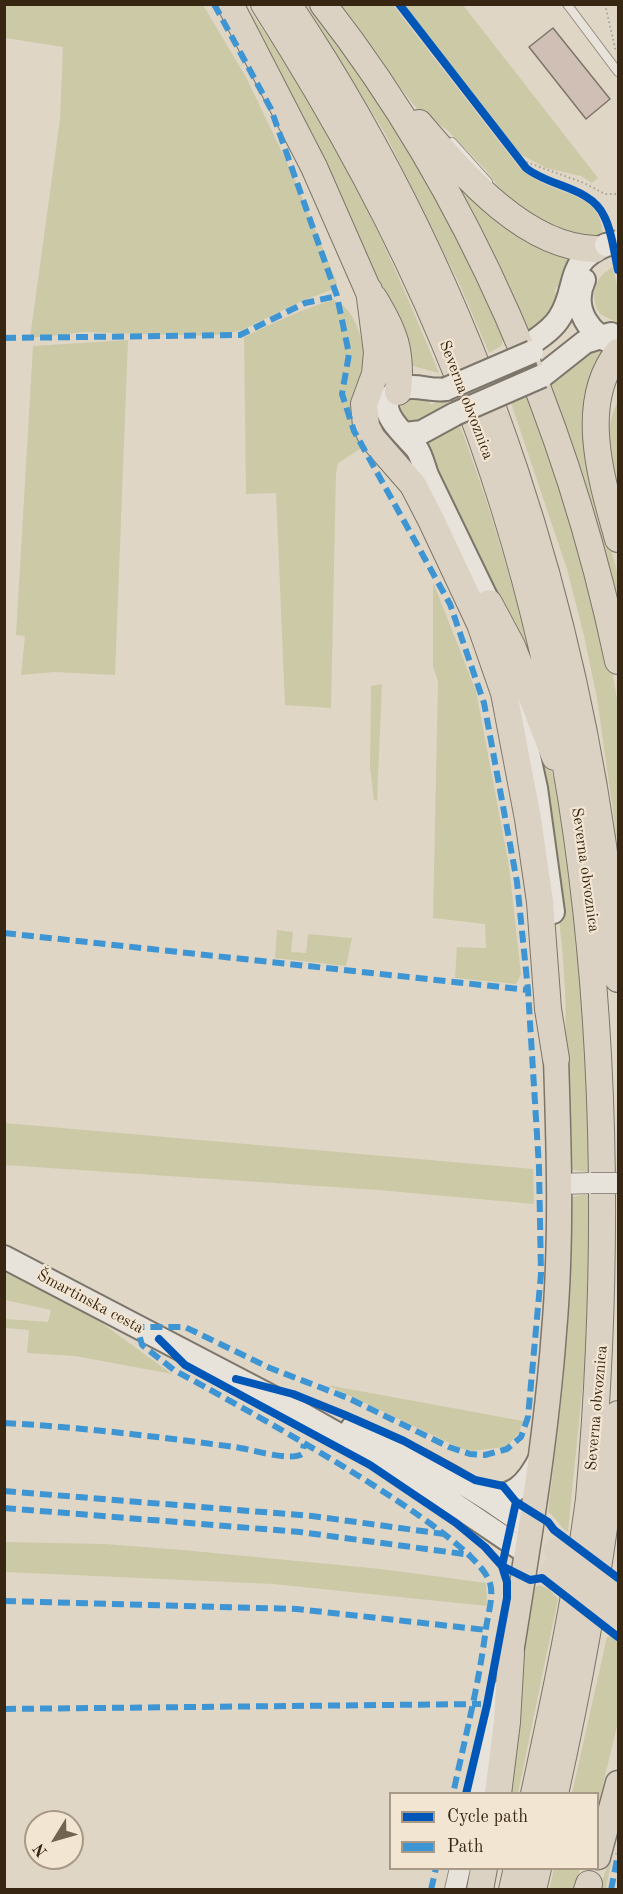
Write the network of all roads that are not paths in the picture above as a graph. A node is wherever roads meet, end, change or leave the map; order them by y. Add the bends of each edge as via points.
1 (230, 4) edge
2 (264, 4) edge
3 (288, 4) edge
4 (322, 4) edge
5 (567, 4) edge
6 (372, 72) junction
7 (618, 72) edge
8 (412, 111) dead end
9 (430, 123) dead end
10 (448, 138) dead end
11 (509, 213) junction
12 (612, 249) edge
13 (369, 290) junction
14 (580, 308) junction
15 (614, 341) edge
16 (531, 349) junction
17 (393, 386) junction
18 (618, 388) edge
19 (598, 418) junction
20 (405, 434) junction
21 (427, 476) junction
22 (618, 539) edge
23 (489, 603) junction
24 (618, 661) edge
25 (587, 875) junction
26 (618, 969) edge
27 (556, 1059) junction
28 (618, 1183) edge
29 (560, 1184) junction
30 (4, 1257) edge
31 (272, 1397) junction
32 (618, 1414) edge
33 (542, 1455) junction
34 (478, 1491) junction
35 (530, 1529) junction
36 (526, 1553) junction
37 (554, 1560) junction
38 (616, 1607) edge
39 (511, 1653) junction
40 (618, 1783) edge
41 (476, 1792) edge
42 (498, 1792) edge
43 (534, 1792) edge
44 (555, 1792) edge
45 (599, 1850) edge
46 (460, 1870) edge
47 (484, 1870) edge
48 (517, 1870) edge
49 (538, 1870) edge
50 (455, 1890) edge
51 (480, 1890) edge
52 (512, 1890) edge
53 (533, 1890) edge

1 - 13 highway via 309,158
2 - 25 highway, Severna obvoznica via 331,113 383,210 434,318 477,425 543,642 570,766
3 - 26 highway, Severna obvoznica via 407,211 463,335 514,469 547,576 578,701 600,824
4 - 6 highway
5 - 7 lane
6 - 11 highway via 443,150
6 - 24 highway via 454,205 516,334 582,520
8 - 9 lane
10 - 11 lane via 480,171
11 - 12 highway via 543,238 573,248
12 - 14 main road via 586,276 580,289
12 - 16 main road via 576,270 561,316
13 - 17 highway via 391,325 399,359
13 - 27 highway via 377,352 375,374 364,404 366,426 413,485 426,510 480,624 504,693 528,819
14 - 15 main road via 588,325
14 - 16 main road via 558,334
15 - 19 highway via 597,401
15 - 20 main road, bridge via 578,347 542,376 422,432
16 - 17 main road via 444,384 417,374
17 - 20 main road via 388,414 394,426
17 - 21 main road via 375,409 378,425
18 - 19 highway
19 - 22 highway via 599,467
20 - 21 main road via 420,454
21 - 23 main road
23 - 25 highway via 536,702 557,762
23 - 27 main road via 520,706 546,851 560,1011
25 - 43 highway, Severna obvoznica via 606,1099 608,1232 604,1340 584,1533 570,1624
27 - 29 main road
28 - 29 street, bridge
29 - 33 main road via 555,1330
30 - 31 main road, Šmartinska cesta
31 - 34 main road, Šmartinska cesta via 372,1436
31 - 36 main road, Šmartinska cesta via 429,1487
32 - 44 highway, Severna obvoznica via 591,1623
33 - 34 main road via 533,1474 510,1494 497,1497
33 - 35 main road
34 - 35 main road, Šmartinska cesta
35 - 36 main road
35 - 37 main road, Šmartinska cesta
36 - 37 main road, Šmartinska cesta
36 - 39 main road
37 - 38 main road, Šmartinska cesta, bridge
39 - 41 street
39 - 42 highway
40 - 45 main road
46 - 50 street
47 - 51 highway
48 - 52 highway
49 - 53 highway

